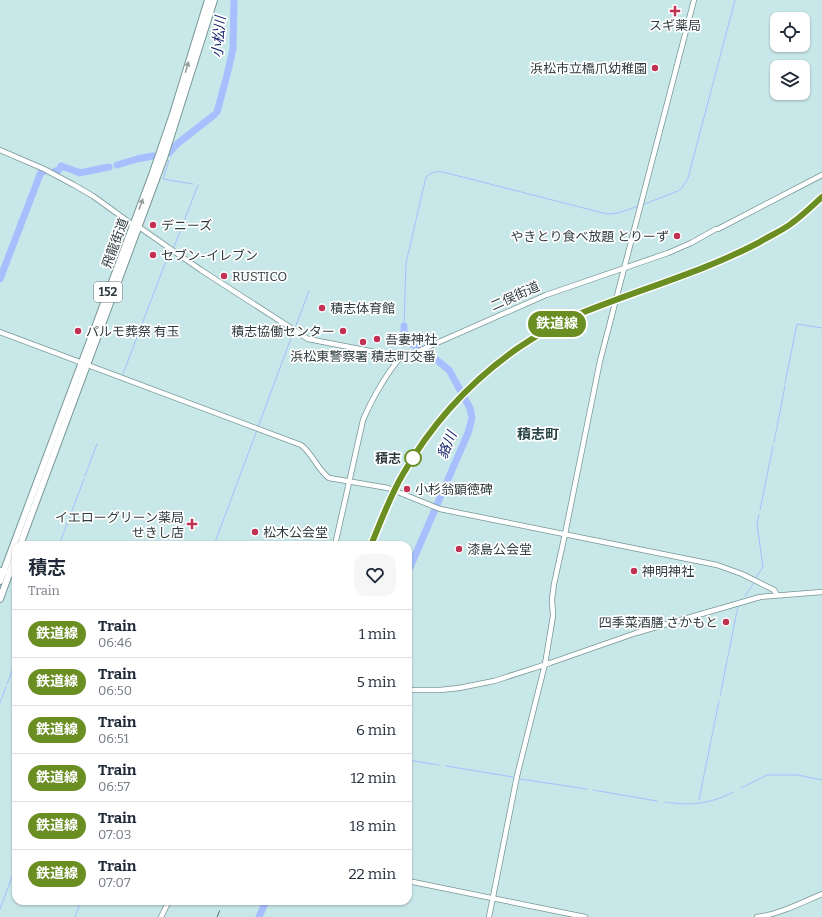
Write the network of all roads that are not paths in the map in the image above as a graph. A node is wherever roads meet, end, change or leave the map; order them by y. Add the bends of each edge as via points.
1 (208, 0) edge
2 (214, 0) edge
3 (694, 0) edge
4 (0, 150) edge
5 (822, 175) edge
6 (136, 226) junction
7 (625, 267) junction
8 (0, 332) edge
9 (401, 357) junction
10 (85, 364) junction
11 (349, 482) junction
12 (565, 534) junction
13 (16, 541) edge
14 (21, 541) edge
15 (336, 541) edge
16 (12, 551) edge
17 (12, 561) edge
18 (4, 572) edge
19 (0, 581) edge
20 (822, 592) edge
21 (777, 595) junction
22 (0, 599) edge
23 (545, 664) junction
24 (412, 690) edge
25 (412, 882) edge
26 (822, 894) edge
27 (493, 899) junction
28 (167, 905) edge
29 (489, 915) edge
30 (161, 917) edge
31 (484, 917) edge
32 (585, 917) edge
33 (757, 917) edge

6 -> 1 highway, 飛龍街道 / 152
2 - 6 highway, 飛龍街道 / 152 via 178,117
3 - 7 street
4 - 6 street via 74,185
5 - 7 street, 二俣街道 via 691,243
6 - 9 street via 308,339
6 - 10 highway, 飛龍街道 / 152
7 - 9 street, 二俣街道 via 546,295
7 - 12 street via 600,361
8 - 10 street
9 - 11 street via 365,415
10 - 11 street via 301,445 308,450 329,478
10 - 13 highway, 飛龍街道 / 152
10 - 14 highway, 飛龍街道 / 152
11 - 12 street via 388,488 440,508
11 - 15 street
12 - 21 street via 717,565 742,574 774,590
12 - 23 street via 554,584 553,616
16 - 18 highway, 飛龍街道 / 152
17 - 18 highway, 飛龍街道 / 152
18 - 19 highway, 飛龍街道 / 152
18 - 22 highway, 飛龍街道 / 152
20 - 21 street
21 - 23 street via 760,597 636,633
23 - 24 street via 494,681 459,688
23 - 27 street via 517,776
25 - 27 street
26 - 33 street via 784,910
27 - 29 street
27 - 32 street
28 - 30 street
29 - 31 street

